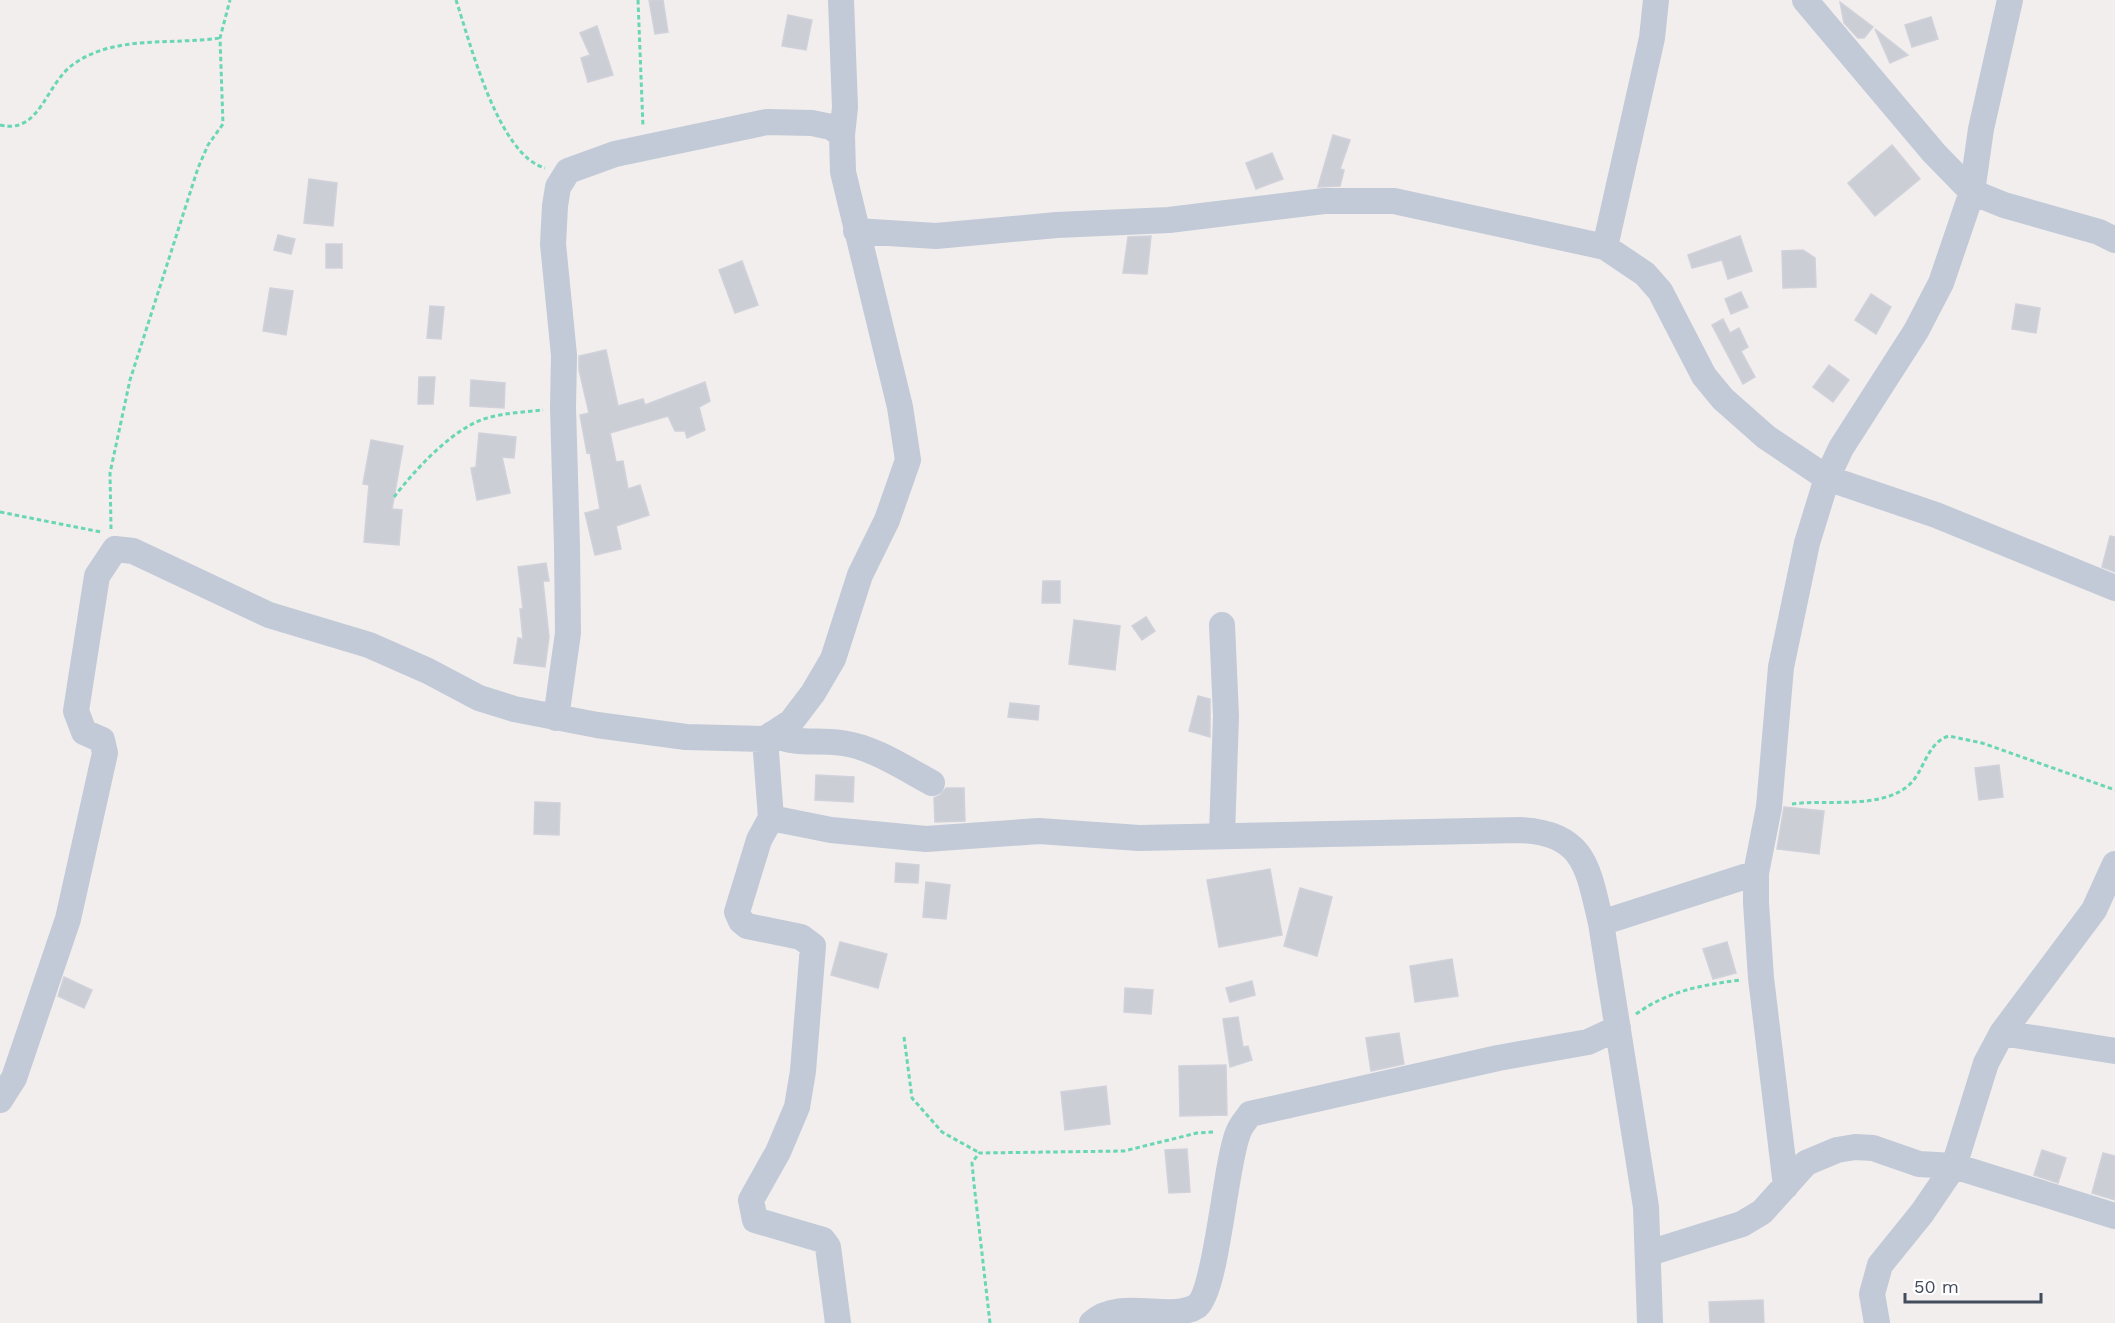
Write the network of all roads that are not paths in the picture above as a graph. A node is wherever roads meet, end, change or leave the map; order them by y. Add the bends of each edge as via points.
1 (841, 0) edge
2 (1656, 0) edge
3 (1805, 0) edge
4 (2010, 0) edge
5 (842, 135) junction
6 (1972, 192) junction
7 (856, 231) junction
8 (2115, 240) edge
9 (1605, 247) junction
10 (1827, 478) junction
11 (2115, 588) edge
12 (1222, 625) dead end
13 (556, 718) junction
14 (769, 737) junction
15 (932, 783) dead end
16 (771, 818) junction
17 (1222, 835) junction
18 (2115, 864) edge
19 (1756, 873) junction
20 (1601, 923) junction
21 (1618, 1028) junction
22 (2002, 1033) junction
23 (2115, 1051) edge
24 (0, 1100) edge
25 (1954, 1166) junction
26 (1786, 1186) junction
27 (2115, 1216) edge
28 (1649, 1253) junction
29 (838, 1323) edge
30 (1092, 1323) edge
31 (1650, 1323) edge
32 (1877, 1323) edge

1 - 5 street via 845,107
2 - 9 street via 1652,38
3 - 6 street via 1926,144
4 - 6 street via 1981,129
5 - 7 street via 843,172
5 - 13 street via 831,127 812,123 767,122 646,147 568,171 556,197 553,244 564,355 568,633
6 - 8 street
6 - 10 street via 1941,283 1916,331 1841,448
7 - 9 street via 936,236 1169,220 1324,201 1394,201
7 - 14 street via 900,407 908,460 860,575 833,659 791,722
9 - 10 street via 1645,274 1660,291 1688,349 1723,399 1766,437
10 - 11 street via 1936,514
10 - 19 street via 1807,543 1781,667 1769,807
12 - 17 street via 1226,716
13 - 14 street via 686,736
13 - 24 street via 479,699 369,645 269,615 133,551 115,549 97,576 76,711 84,732 102,740 105,753 68,919 14,1078
14 - 15 street via 791,742 842,742
14 - 16 street
16 - 17 street via 831,830 926,839 1038,831 1097,837
16 - 29 street via 759,840 737,912 747,926 801,936 813,946 813,957 797,1107 751,1208 755,1221 823,1240 828,1247
17 - 20 street via 1540,831 1563,838 1581,857
18 - 22 street via 2094,910
19 - 20 street
19 - 26 street via 1761,978
20 - 21 street
21 - 28 street via 1646,1207
21 - 30 street via 1570,1046 1498,1058 1250,1114 1238,1131 1216,1250 1199,1305 1188,1311 1121,1312
22 - 23 street
22 - 25 street via 1986,1063
25 - 26 street via 1919,1164 1873,1148 1837,1149 1806,1162
25 - 27 street
25 - 32 street via 1922,1214 1880,1265 1872,1294
26 - 28 street via 1762,1212 1742,1224
28 - 31 street

